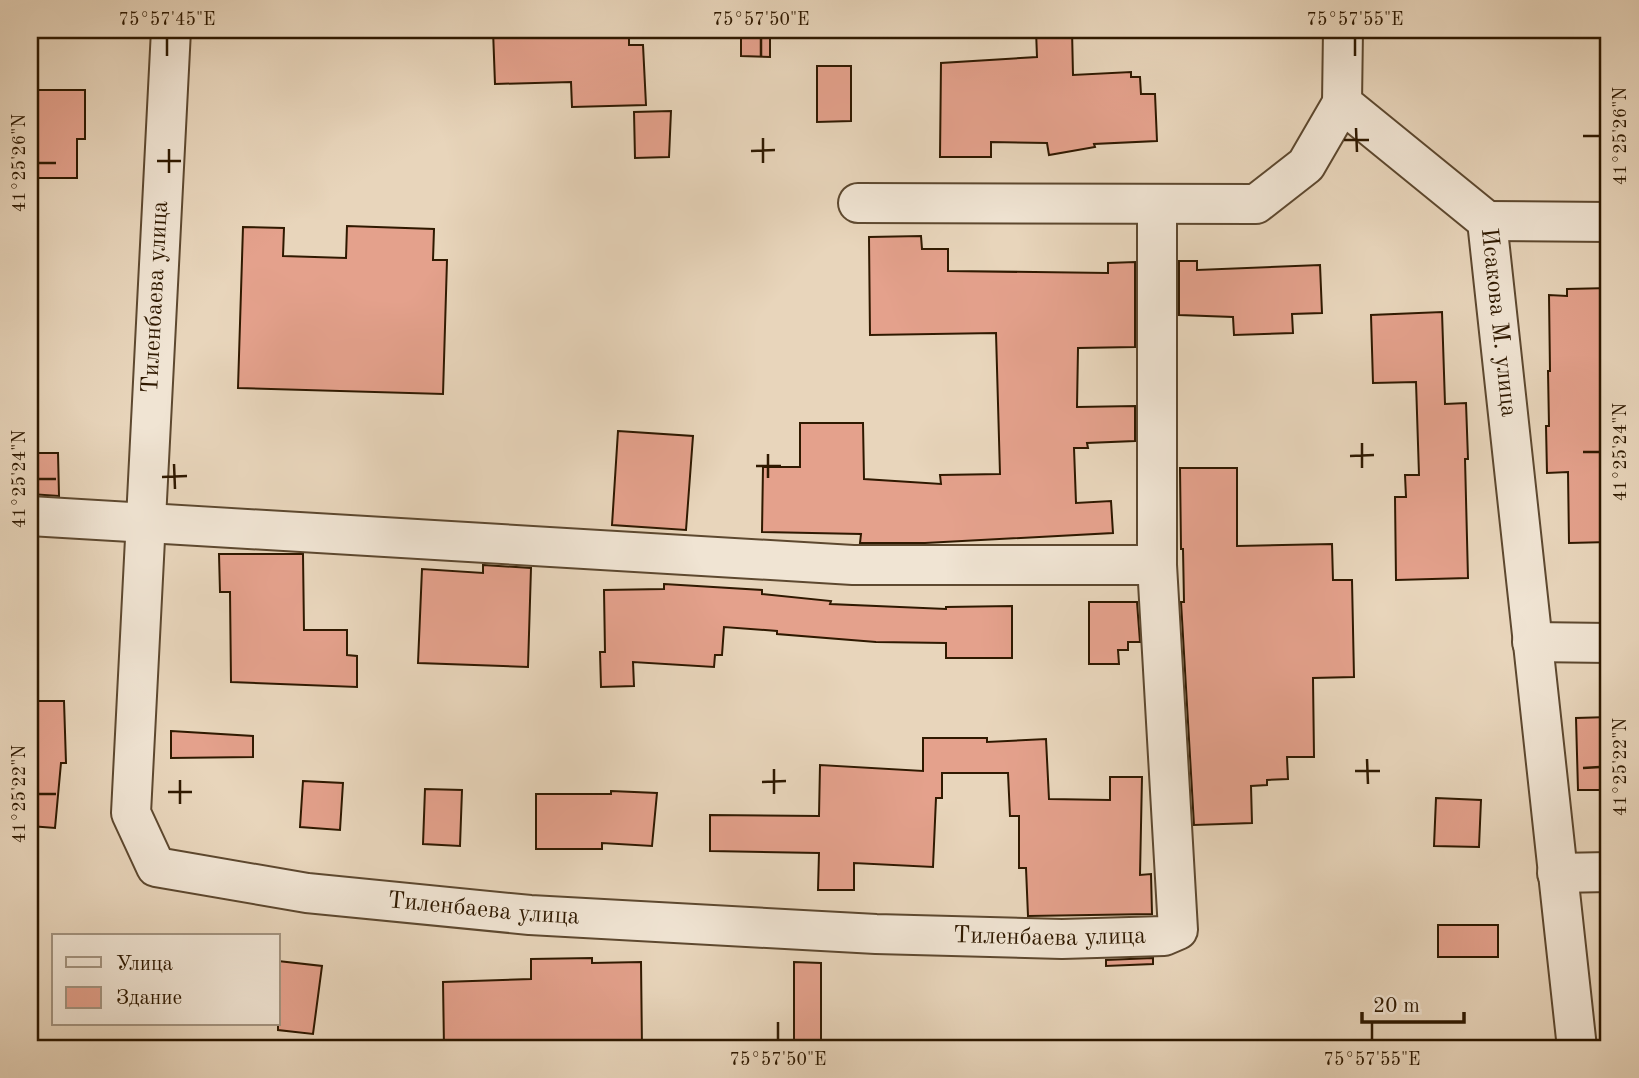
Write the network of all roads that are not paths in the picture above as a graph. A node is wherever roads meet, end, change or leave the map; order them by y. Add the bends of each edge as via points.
1 (171, 30) edge
2 (1343, 30) edge
3 (1342, 103) junction
4 (858, 203) dead end
5 (1157, 204) junction
6 (1487, 221) junction
7 (1609, 222) edge
8 (30, 516) edge
9 (145, 523) junction
10 (1157, 565) junction
11 (1532, 642) junction
12 (1609, 643) edge
13 (1609, 872) edge
14 (1557, 873) junction
15 (1577, 1048) edge

1 - 9 street, Тиленбаева улица
2 - 3 street
3 - 5 street via 1306,165 1256,204
3 - 6 street, Исакова М. улица
4 - 5 street
5 - 10 street
6 - 7 street
6 - 11 street, Исакова М. улица
8 - 9 street
9 - 10 street via 853,565
9 - 10 street, Тиленбаева улица via 131,813 156,867 307,892 530,915 876,934 1062,939 1164,936 1178,930
11 - 12 street
11 - 14 street, Исакова М. улица
13 - 14 street
14 - 15 street, Исакова М. улица

